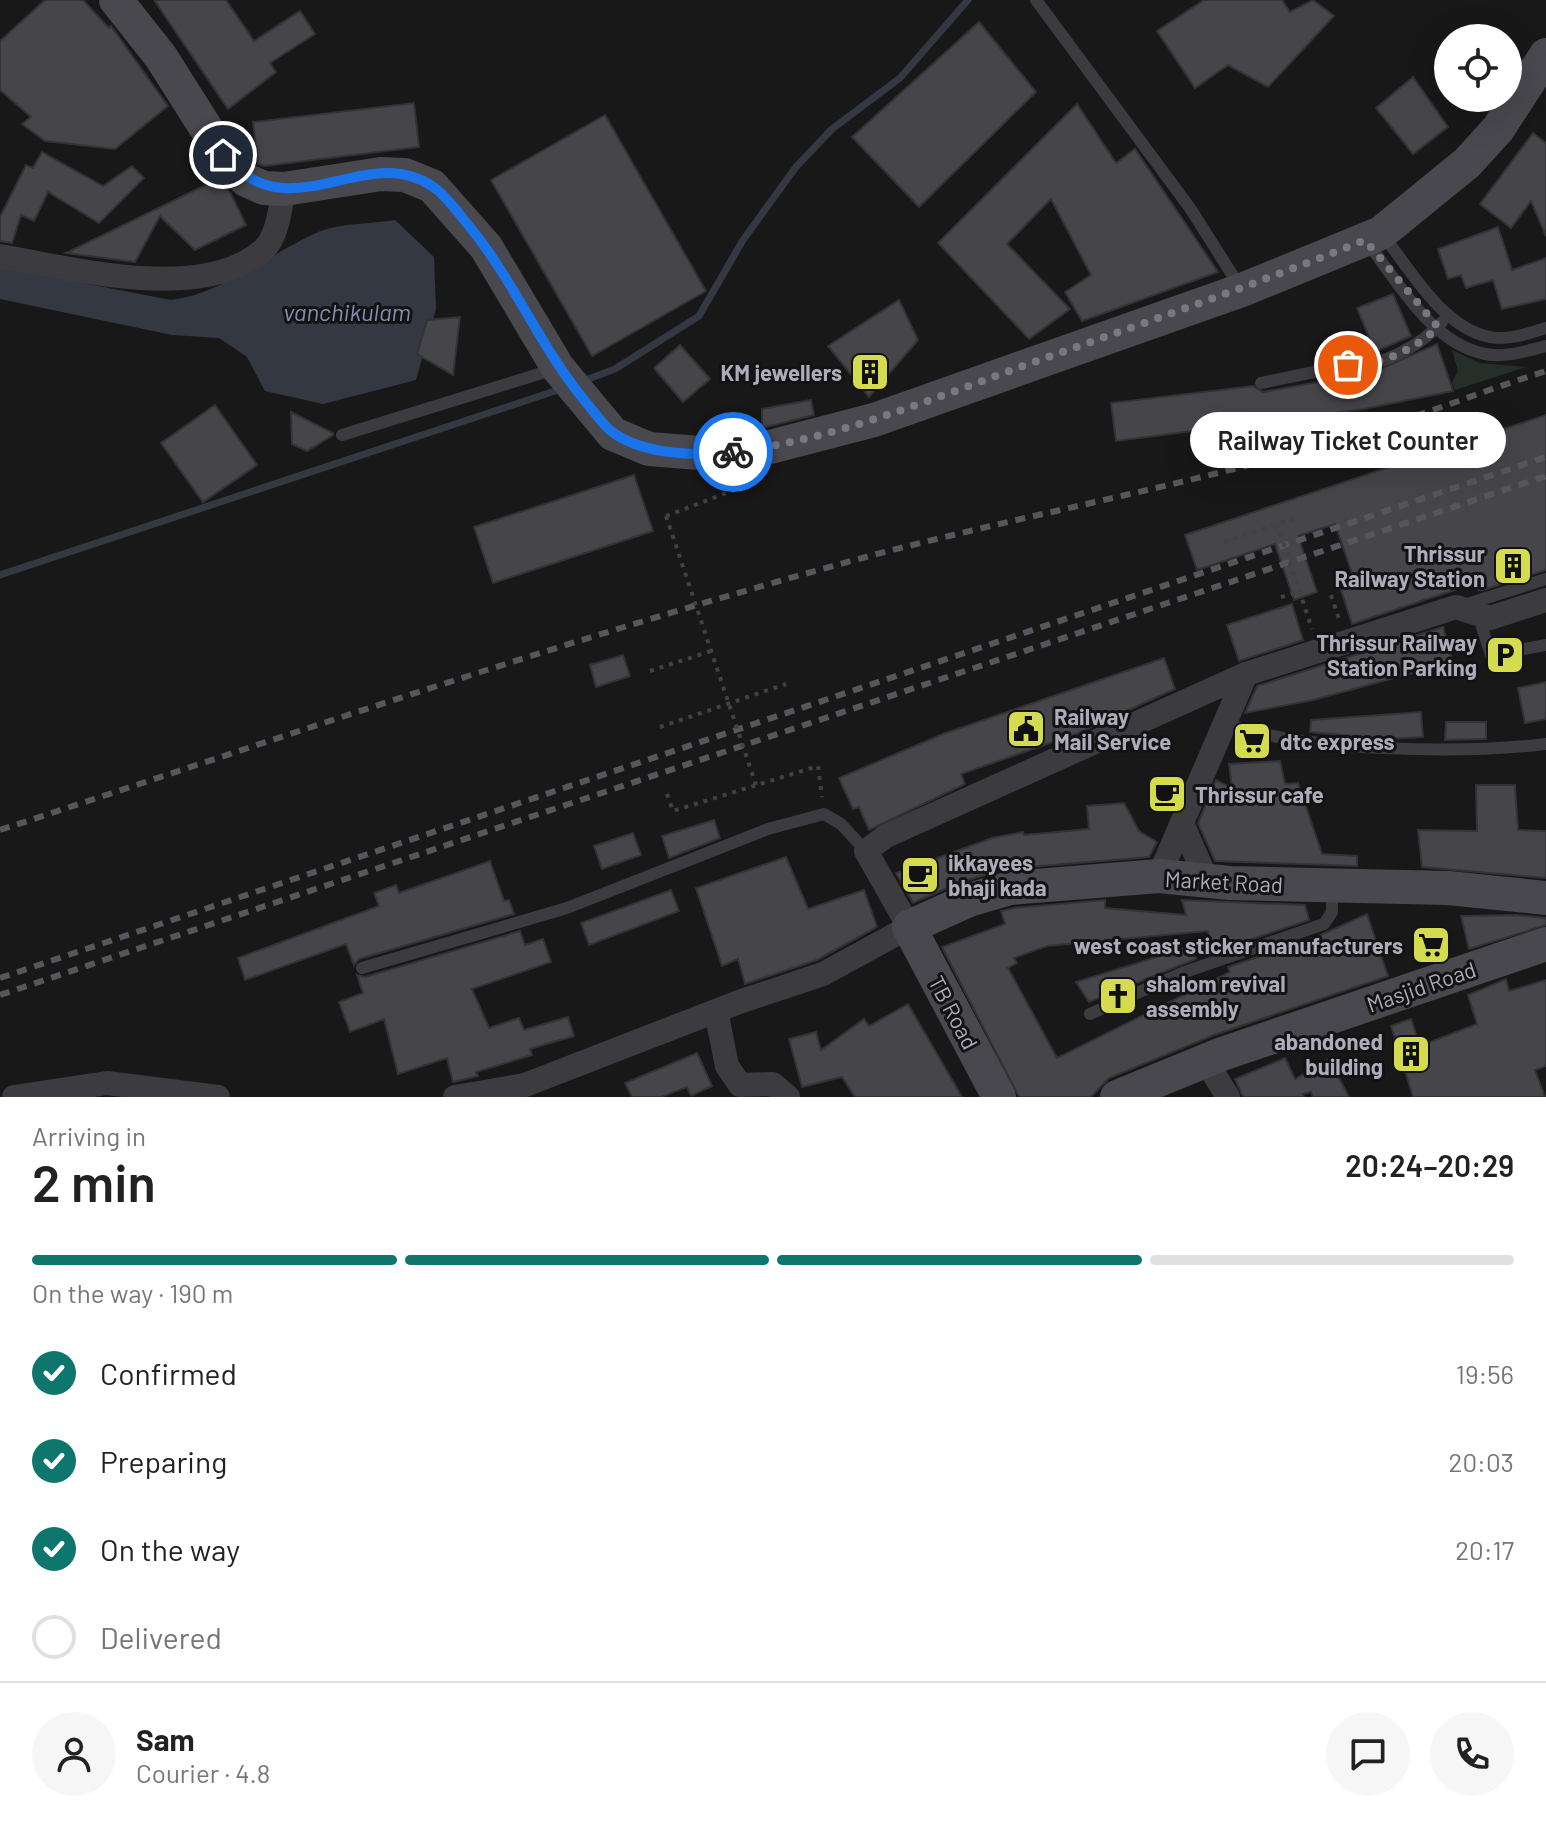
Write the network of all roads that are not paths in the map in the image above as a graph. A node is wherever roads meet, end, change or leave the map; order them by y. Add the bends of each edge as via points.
1 (116, 0) edge
2 (1036, 0) edge
3 (1541, 70) edge
4 (284, 189) junction
5 (1373, 236) junction
6 (0, 256) edge
7 (1242, 290) junction
8 (1449, 314) junction
9 (1438, 327) junction
10 (1546, 328) edge
11 (1546, 346) edge
12 (567, 379) junction
13 (1261, 383) dead end
14 (342, 435) dead end
15 (1546, 579) edge
16 (1546, 600) edge
17 (1467, 611) junction
18 (1546, 645) edge
19 (1246, 674) junction
20 (1225, 723) junction
21 (1546, 744) edge
22 (1182, 823) junction
23 (866, 851) junction
24 (1159, 876) junction
25 (1207, 881) junction
26 (1332, 886) junction
27 (1546, 898) edge
28 (909, 927) junction
29 (1546, 944) edge
30 (362, 968) dead end
31 (716, 1011) junction
32 (1090, 1014) dead end
33 (1206, 1061) junction
34 (526, 1091) edge
35 (14, 1097) edge
36 (218, 1097) edge
37 (455, 1097) edge
38 (788, 1097) edge
39 (999, 1097) edge
40 (1117, 1097) edge
41 (1228, 1097) edge

1 - 4 street via 161,57 235,170 264,188
2 - 7 lane via 1190,208
3 - 5 street via 1467,163
4 - 6 street via 276,226 263,251 196,276 148,281
4 - 12 street via 381,174 405,175 432,186 486,247
5 - 7 street
5 - 8 lane
5 - 9 lane
7 - 12 street via 874,420 770,447 712,454 649,449 613,434
8 - 9 lane
8 - 10 lane via 1464,328 1492,338
9 - 11 lane via 1456,343 1486,354 1513,355
9 - 13 lane via 1422,343 1360,367
12 - 14 lane
15 - 17 lane
16 - 17 street via 1490,618
17 - 18 lane via 1491,655
17 - 19 street
19 - 20 street
19 - 23 street via 886,836
20 - 21 lane via 1277,739 1507,749
20 - 22 street
22 - 24 street
22 - 25 street
23 - 28 street
23 - 30 lane via 824,814 768,829 567,908
24 - 25 street, Market Road
24 - 28 street, Market Road via 1010,888
25 - 26 street, Market Road
26 - 27 street, Market Road via 1448,888
26 - 32 lane via 1332,912 1324,924 1182,973
28 - 31 street via 823,974
28 - 39 street, TB Road
29 - 33 street, Masjid Road
31 - 34 street
31 - 38 street via 732,1077 740,1085 773,1084
33 - 40 street, Masjid Road
33 - 41 street
34 - 37 street
35 - 36 street via 107,1083

